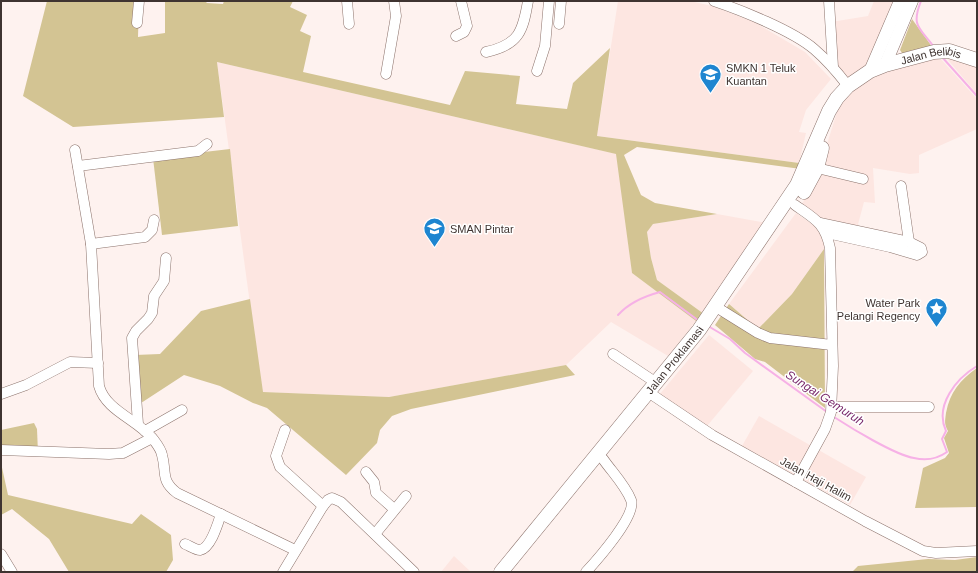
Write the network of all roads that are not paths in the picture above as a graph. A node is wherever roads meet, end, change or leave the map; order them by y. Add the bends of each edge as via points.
1 (139, 1) edge
2 (347, 1) edge
3 (394, 1) edge
4 (461, 1) edge
5 (528, 1) edge
6 (549, 1) edge
7 (561, 1) edge
8 (714, 1) edge
9 (829, 1) edge
10 (900, 1) edge
11 (912, 1) edge
12 (137, 22) dead end
13 (349, 24) dead end
14 (559, 24) dead end
15 (456, 36) dead end
16 (486, 52) dead end
17 (977, 60) edge
18 (885, 65) junction
19 (833, 67) junction
20 (537, 71) dead end
21 (870, 71) junction
22 (386, 74) dead end
23 (848, 86) junction
24 (821, 130) junction
25 (207, 144) dead end
26 (75, 150) dead end
27 (78, 166) junction
28 (817, 168) junction
29 (863, 179) dead end
30 (901, 186) dead end
31 (801, 188) junction
32 (795, 205) junction
33 (154, 220) dead end
34 (820, 223) junction
35 (827, 233) junction
36 (909, 242) junction
37 (92, 244) junction
38 (166, 258) dead end
39 (719, 308) junction
40 (832, 346) junction
41 (613, 354) dead end
42 (682, 356) junction
43 (98, 363) junction
44 (655, 382) junction
45 (1, 394) edge
46 (654, 396) junction
47 (929, 407) dead end
48 (182, 410) dead end
49 (831, 413) junction
50 (285, 430) dead end
51 (145, 431) junction
52 (1, 450) edge
53 (603, 459) junction
54 (366, 472) dead end
55 (796, 482) junction
56 (406, 496) dead end
57 (323, 506) junction
58 (394, 509) junction
59 (221, 514) junction
60 (375, 534) junction
61 (185, 544) dead end
62 (295, 550) junction
63 (977, 551) edge
64 (1, 554) edge
65 (510, 568) edge
66 (12, 572) edge
67 (283, 572) edge
68 (414, 572) edge
69 (586, 572) edge

1 - 12 street
2 - 13 street
3 - 22 street via 396,16
4 - 15 street via 467,26 464,32
5 - 16 street via 524,22 517,37 505,47
6 - 20 street via 545,46
7 - 14 street
8 - 19 street via 747,13 798,39 813,48
9 - 19 street
10 - 21 main road
11 - 18 main road
17 - 18 highway, Jalan Belibis via 957,53 939,52
18 - 21 highway, Jalan Proklamasi
19 - 23 street
21 - 23 highway, Jalan Proklamasi
23 - 24 highway, Jalan Proklamasi via 837,98
24 - 28 highway, Jalan Proklamasi via 823,145
24 - 31 highway, Jalan Proklamasi via 815,141
25 - 27 street via 198,151
26 - 27 street
27 - 37 street
28 - 29 street
28 - 31 highway, Jalan Proklamasi
30 - 36 street
31 - 32 highway, Jalan Proklamasi
31 - 39 highway, Jalan Proklamasi
32 - 34 street
32 - 39 highway, Jalan Proklamasi
33 - 37 street via 152,230 145,237
34 - 35 street
34 - 36 street
35 - 36 street via 918,255 921,253 921,248
35 - 40 street via 830,248
37 - 43 street
38 - 51 street via 164,281 154,296 152,313 132,338
39 - 40 street via 758,334 770,338
39 - 42 highway, Jalan Proklamasi
40 - 49 street
41 - 44 street
42 - 44 highway, Jalan Proklamasi
42 - 46 highway, Jalan Proklamasi
43 - 45 street via 70,362 26,385
43 - 51 street via 99,386 105,400
44 - 65 highway, Jalan Proklamasi
46 - 53 highway, Jalan Proklamasi
46 - 55 street, Jalan Haji Halim via 712,435
47 - 49 street
48 - 51 street
49 - 55 street
50 - 57 street via 276,456 280,467
51 - 52 street via 123,453
51 - 59 street via 162,455 165,480 169,487
53 - 65 highway, Jalan Proklamasi
53 - 69 street via 629,497 631,510
54 - 58 street via 374,482 376,493
55 - 63 street, Jalan Haji Halim via 923,551
56 - 58 street
57 - 60 street via 328,500 337,499
57 - 62 street
58 - 60 street
59 - 61 street via 206,547 199,550
59 - 62 street
60 - 68 street
62 - 67 street
64 - 66 street

